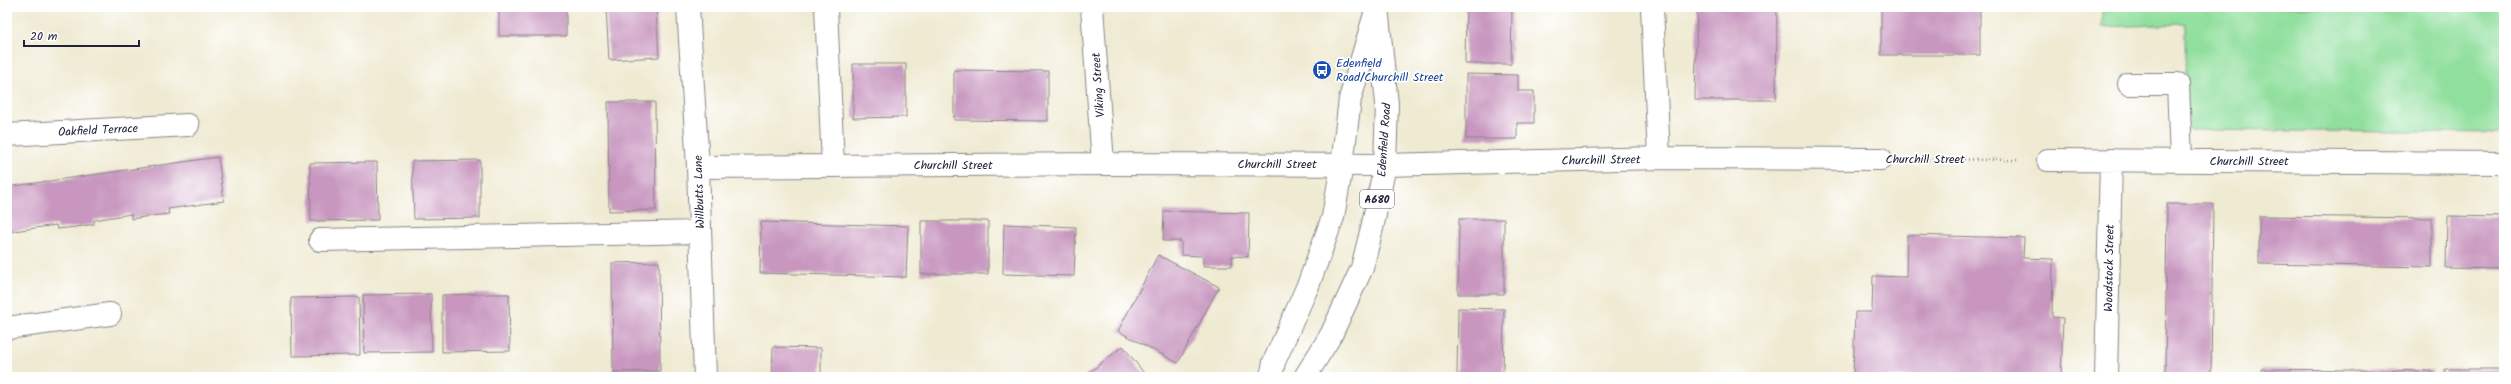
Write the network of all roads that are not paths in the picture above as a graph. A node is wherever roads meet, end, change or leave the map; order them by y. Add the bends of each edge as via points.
1 (688, 7) edge
2 (826, 7) edge
3 (1092, 7) edge
4 (1377, 7) edge
5 (1652, 7) edge
6 (2129, 84) dead end
7 (188, 125) dead end
8 (7, 135) edge
9 (1659, 158) junction
10 (1882, 159) road end
11 (2048, 160) road end
12 (2111, 160) junction
13 (2181, 160) junction
14 (2504, 163) edge
15 (1103, 164) junction
16 (1342, 165) junction
17 (1384, 165) junction
18 (832, 166) junction
19 (698, 167) junction
20 (700, 232) junction
21 (320, 240) dead end
22 (110, 314) dead end
23 (7, 328) edge
24 (705, 377) edge
25 (1270, 377) edge
26 (1305, 377) edge
27 (2106, 377) edge

1 - 19 street, Willbutts Lane
2 - 18 street
3 - 15 street, Viking Street
4 - 16 street via 1350,99
4 - 17 street, Edenfield Road / A680 via 1387,104
5 - 9 street
6 - 13 street via 2178,84
7 - 8 street, Oakfield Terrace
9 - 10 street, Churchill Street
9 - 17 street, Churchill Street
11 - 12 street, Churchill Street
12 - 13 street, Churchill Street
12 - 27 street, Woodstock Street
13 - 14 street, Churchill Street
15 - 16 street, Churchill Street
15 - 18 street, Churchill Street
16 - 17 street, Churchill Street
16 - 25 street via 1333,217
17 - 26 street, Edenfield Road / A680 via 1362,268 1331,335
18 - 19 street, Churchill Street
19 - 20 street, Willbutts Lane
20 - 21 street
20 - 24 street, Willbutts Lane
22 - 23 street

